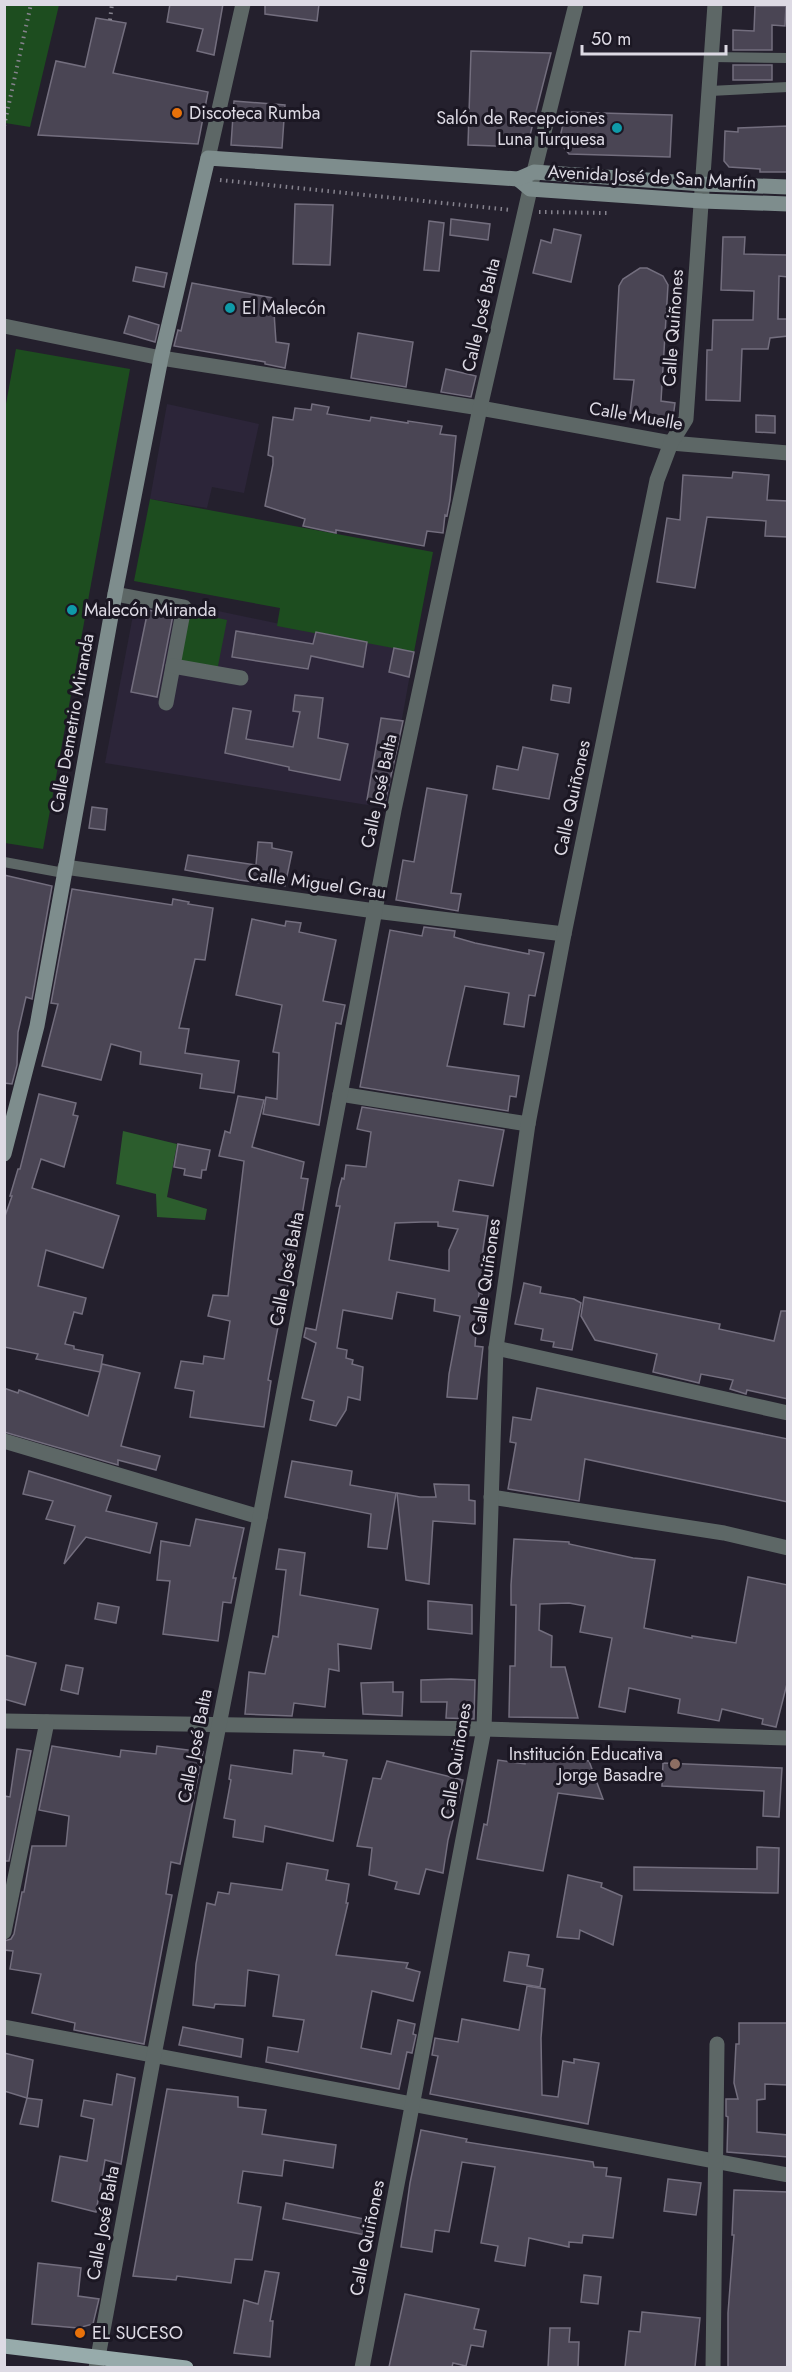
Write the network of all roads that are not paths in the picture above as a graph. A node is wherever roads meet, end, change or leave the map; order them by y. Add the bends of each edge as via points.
1 (243, 4) edge
2 (576, 4) edge
3 (715, 4) edge
4 (712, 57) junction
5 (788, 58) edge
6 (788, 87) edge
7 (710, 91) junction
8 (208, 158) junction
9 (534, 172) junction
10 (518, 179) junction
11 (703, 184) junction
12 (788, 186) edge
13 (530, 189) junction
14 (702, 201) junction
15 (788, 204) edge
16 (4, 326) edge
17 (161, 357) junction
18 (480, 408) junction
19 (671, 444) junction
20 (788, 453) edge
21 (115, 594) junction
22 (173, 666) junction
23 (241, 678) dead end
24 (166, 703) dead end
25 (4, 862) edge
26 (65, 870) junction
27 (375, 911) junction
28 (564, 934) junction
29 (340, 1094) junction
30 (528, 1124) junction
31 (4, 1154) edge
32 (496, 1348) junction
33 (788, 1413) edge
34 (4, 1441) edge
35 (491, 1497) junction
36 (260, 1517) junction
37 (788, 1548) edge
38 (4, 1720) edge
39 (47, 1722) junction
40 (220, 1724) junction
41 (484, 1729) junction
42 (788, 1737) edge
43 (4, 1932) edge
44 (4, 2027) edge
45 (717, 2044) dead end
46 (154, 2055) junction
47 (413, 2104) junction
48 (716, 2162) junction
49 (788, 2175) edge
50 (4, 2346) edge
51 (97, 2363) edge
52 (186, 2367) edge
53 (362, 2367) edge
54 (713, 2367) edge

1 - 8 street
2 - 9 street, Calle José Balta
3 - 4 street, Calle Quiñones
4 - 5 lane
4 - 7 street, Calle Quiñones
6 - 7 lane
7 - 11 street, Calle Quiñones
8 - 10 main road, Avenida José de San Martín
8 - 17 main road, Calle Demetrio Miranda
9 - 10 main road, Avenida José de San Martín
9 - 11 main road, Avenida José de San Martín
9 - 13 street, Calle José Balta
10 - 13 main road, Avenida José de San Martín
11 - 12 main road, Avenida José de San Martín
11 - 14 street, Calle Quiñones
13 - 14 main road, Avenida José de San Martín
13 - 18 street, Calle José Balta
14 - 15 main road, Avenida José de San Martín
14 - 19 street, Calle Quiñones via 686,419
16 - 17 street, Calle Muelle
17 - 18 street, Calle Muelle
17 - 21 main road, Calle Demetrio Miranda
18 - 19 street, Calle Muelle
18 - 27 street, Calle José Balta
19 - 20 street, Calle Muelle
19 - 28 street, Calle Quiñones via 657,480
21 - 22 street via 184,608
21 - 26 main road, Calle Demetrio Miranda
22 - 23 street
22 - 24 street
25 - 26 lane
26 - 27 street, Calle Miguel Grau
26 - 31 main road, Calle Demetrio Miranda via 37,1026
27 - 28 street, Calle Miguel Grau
27 - 29 street, Calle José Balta
28 - 30 street, Calle Quiñones
29 - 30 street
29 - 36 street, Calle José Balta
30 - 32 street, Calle Quiñones
32 - 33 street
32 - 35 street, Calle Quiñones
34 - 36 street
35 - 37 street
35 - 41 street, Calle Quiñones
36 - 40 street, Calle José Balta
38 - 39 street
39 - 40 street
39 - 43 street
40 - 41 street
40 - 46 street, Calle José Balta
41 - 42 street
41 - 47 street, Calle Quiñones
44 - 46 street
45 - 48 street
46 - 47 street
46 - 51 street, Calle José Balta
47 - 48 street
47 - 53 street, Calle Quiñones
48 - 49 street
48 - 54 street
50 - 51 main road
51 - 52 main road

